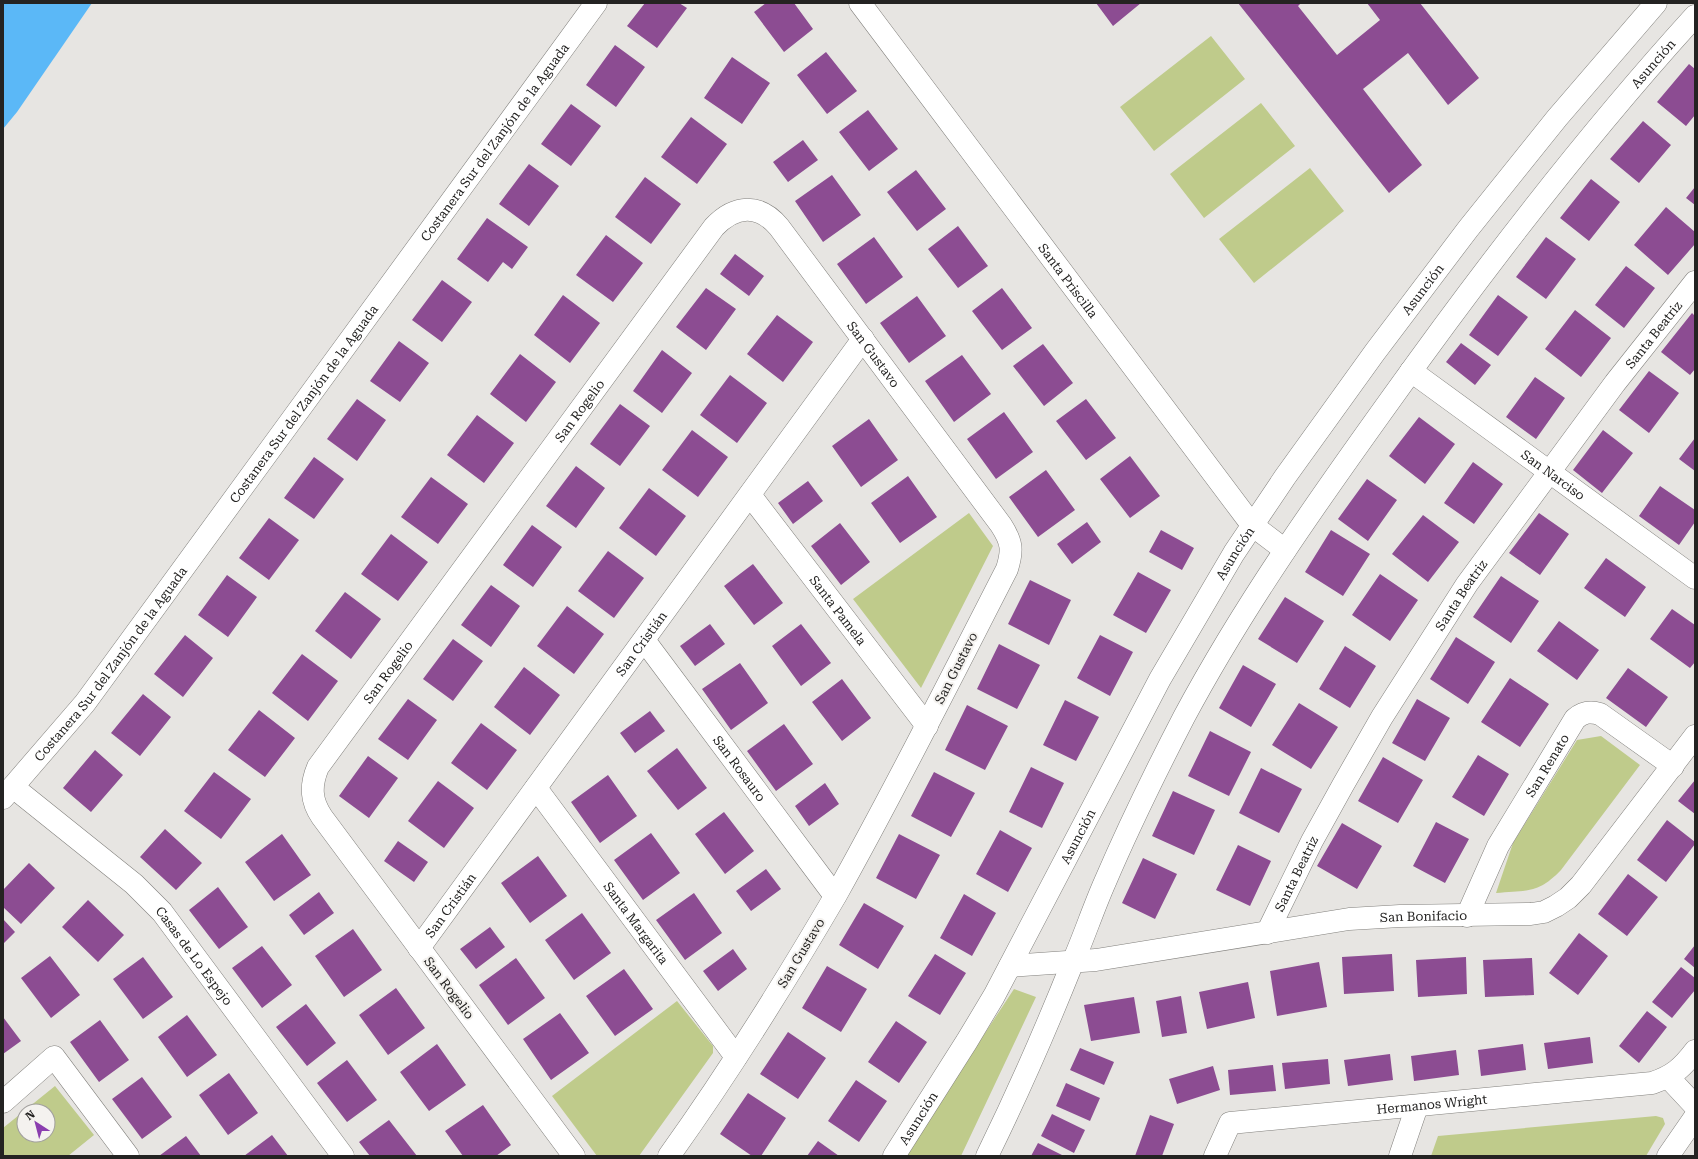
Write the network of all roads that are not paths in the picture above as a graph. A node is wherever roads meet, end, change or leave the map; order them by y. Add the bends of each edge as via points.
1 (596, 3) edge
2 (860, 3) edge
3 (1656, 3) edge
4 (1695, 16) edge
5 (749, 209) joint
6 (1695, 282) edge
7 (863, 339) junction
8 (1411, 371) junction
9 (1549, 471) junction
10 (750, 494) junction
11 (1252, 525) junction
12 (1285, 550) junction
13 (1695, 578) edge
14 (644, 640) junction
15 (927, 726) junction
16 (1695, 736) edge
17 (1673, 766) junction
18 (536, 788) junction
19 (8, 792) edge
20 (835, 896) junction
21 (1467, 916) junction
22 (1267, 933) junction
23 (420, 948) junction
24 (1073, 963) junction
25 (1010, 966) junction
26 (1695, 1051) edge
27 (736, 1057) junction
28 (1668, 1077) junction
29 (3, 1102) edge
30 (1417, 1106) junction
31 (1695, 1106) edge
32 (1695, 1117) edge
33 (128, 1156) edge
34 (343, 1156) edge
35 (574, 1156) edge
36 (669, 1156) edge
37 (894, 1156) edge
38 (987, 1156) edge
39 (1216, 1156) edge
40 (1400, 1156) edge
41 (1668, 1156) edge

1 - 19 street, Costanera Sur del Zanjón de la Aguada via 85,703
2 - 11 street, Santa Priscilla
3 - 11 street, Asunción via 1552,124 1468,229 1375,352
4 - 8 street, Asunción via 1653,62 1522,222
5 - 7 street, San Gustavo via 765,214 780,227
5 - 23 street, San Rogelio via 731,212 714,227 318,767 313,778 312,794 316,808
6 - 9 street, Santa Beatriz
7 - 10 street, San Cristián
7 - 15 street, San Gustavo via 1001,525 1011,546 1006,569
8 - 9 street, San Narciso
8 - 12 street, Asunción
9 - 13 street, San Narciso
9 - 22 street, Santa Beatriz via 1467,584 1382,717 1312,841
10 - 14 street, San Cristián
10 - 15 street, Santa Pamela
11 - 12 street, Santa Priscilla
11 - 25 street, Asunción via 1215,583 1160,680
12 - 24 street, Asunción via 1230,634 1178,730 1139,806 1104,883
14 - 18 street, San Cristián
14 - 20 street, San Rosauro
15 - 20 street, San Gustavo
16 - 17 street, San Bonifacio
17 - 21 street, San Bonifacio via 1581,885 1568,898 1544,912
17 - 21 street, San Renato via 1600,714 1587,712 1580,715 1501,841
18 - 23 street, San Cristián
18 - 27 street, Santa Margarita
19 - 34 street, Casas de Lo Espejo via 134,884 162,912
20 - 27 street, San Gustavo
21 - 22 street, San Bonifacio via 1349,919
22 - 24 street, San Bonifacio
23 - 35 street, San Rogelio
24 - 25 street, San Bonifacio
24 - 38 street, Asunción via 1026,1076
25 - 37 street, Asunción via 967,1041
26 - 28 street, Hermanos Wright via 1682,1068
27 - 36 street, San Gustavo
28 - 30 street, Hermanos Wright via 1652,1083
28 - 31 street
29 - 33 street via 54,1057
30 - 39 street, Hermanos Wright via 1230,1123
30 - 40 street
32 - 41 street

